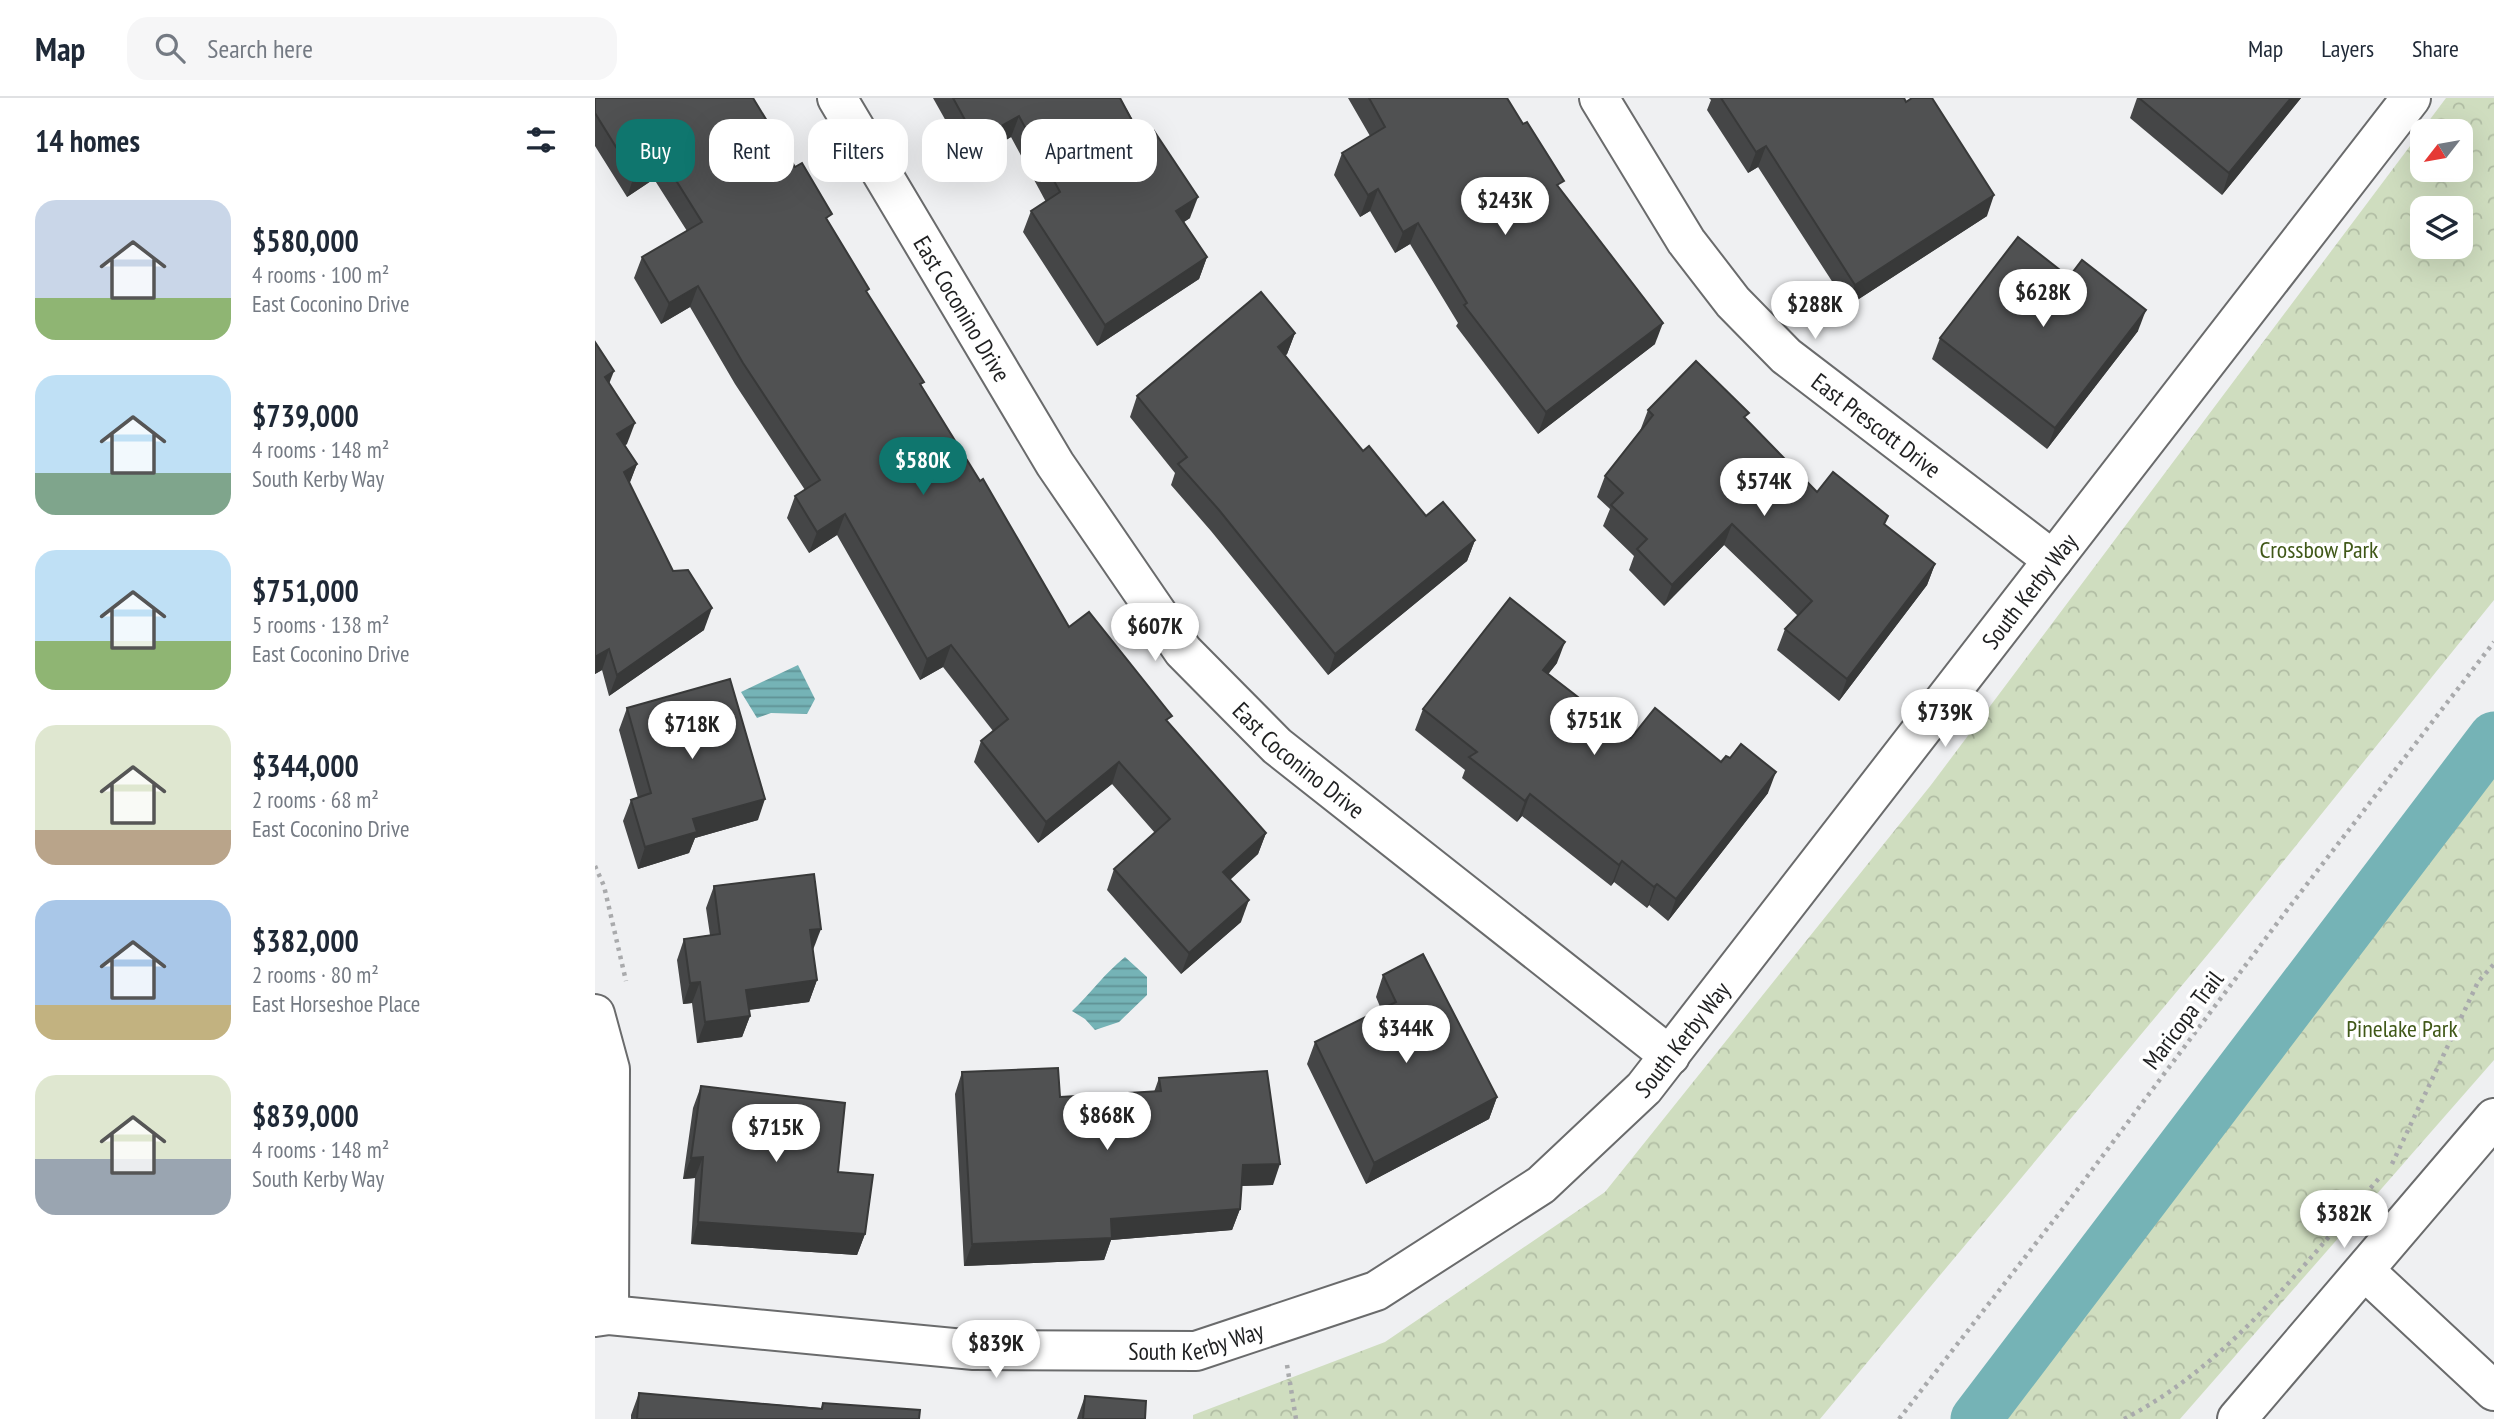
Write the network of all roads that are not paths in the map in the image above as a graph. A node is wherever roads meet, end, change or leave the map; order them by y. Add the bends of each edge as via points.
1 (837, 98) edge
2 (1599, 98) edge
3 (2411, 98) edge
4 (2053, 561) junction
5 (595, 1014) edge
6 (1670, 1056) junction
7 (2494, 1118) edge
8 (2365, 1270) junction
9 (602, 1316) edge
10 (2494, 1391) edge
11 (2237, 1419) edge

1 - 6 street, East Coconino Drive via 1055,464 1183,650 1277,746
2 - 4 street, East Prescott Drive via 1686,241 1733,302 1786,356
3 - 4 street, South Kerby Way
4 - 6 street, South Kerby Way
5 - 9 street via 610,1069
6 - 9 street, South Kerby Way via 1644,1088 1541,1185 1375,1291 1196,1351 974,1350
7 - 8 street
8 - 10 street
8 - 11 street

